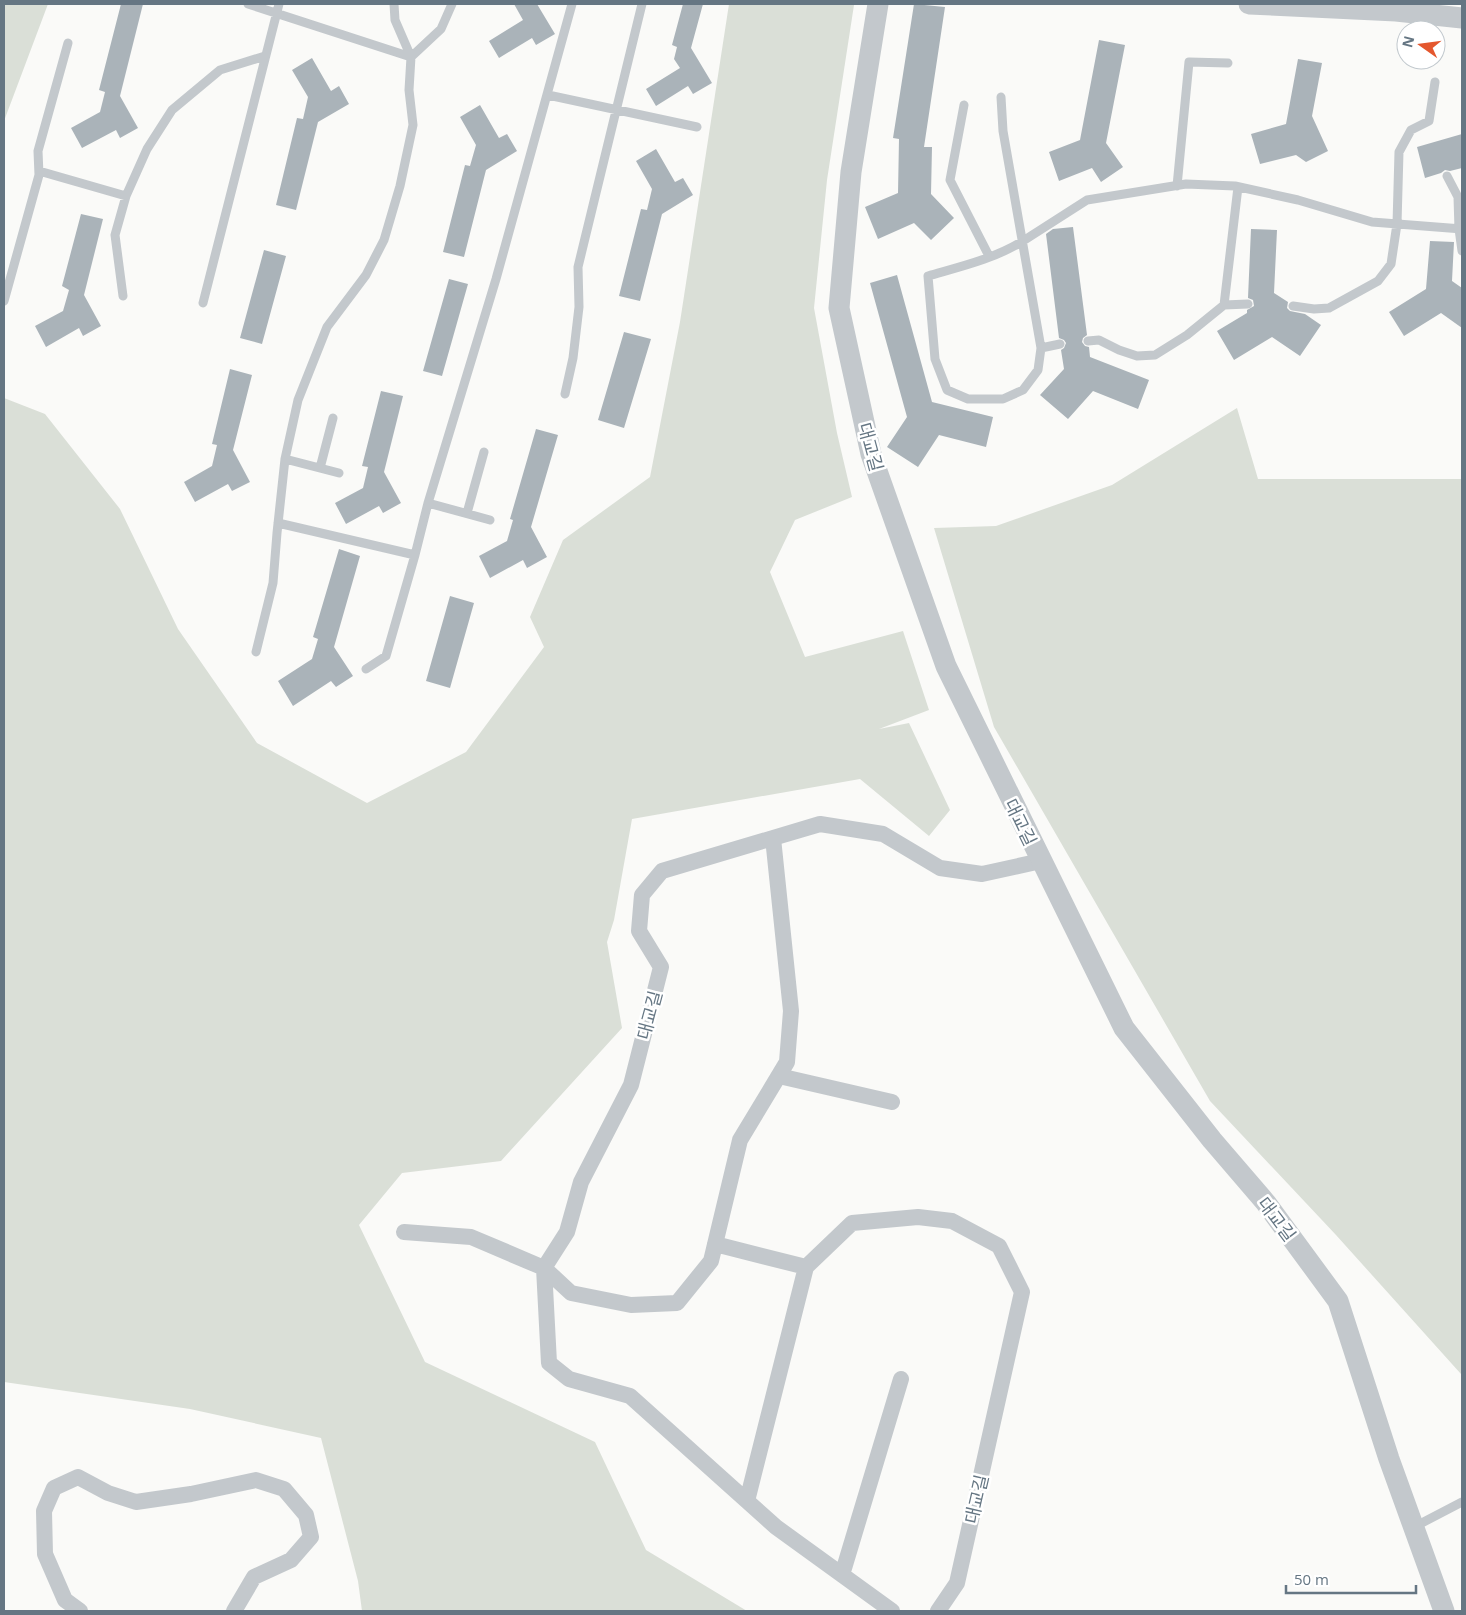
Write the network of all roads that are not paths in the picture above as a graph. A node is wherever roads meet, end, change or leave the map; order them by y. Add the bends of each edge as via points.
1 (248, 4) edge
2 (394, 4) edge
3 (452, 4) edge
4 (572, 4) edge
5 (642, 4) edge
6 (878, 4) edge
7 (1249, 4) edge
8 (278, 8) edge
9 (1462, 18) edge
10 (68, 43) dead end
11 (265, 56) junction
12 (411, 57) junction
13 (1228, 63) dead end
14 (1436, 82) dead end
15 (548, 95) junction
16 (1001, 97) dead end
17 (964, 105) dead end
18 (616, 110) junction
19 (697, 127) dead end
20 (39, 171) junction
21 (1447, 176) dead end
22 (1177, 186) junction
23 (1238, 186) junction
24 (126, 196) junction
25 (1460, 196) edge
26 (1397, 224) junction
27 (1460, 229) edge
28 (1022, 241) junction
29 (1462, 251) edge
30 (989, 256) junction
31 (123, 296) dead end
32 (4, 301) edge
33 (203, 302) dead end
34 (1248, 304) dead end
35 (1224, 305) junction
36 (1293, 306) dead end
37 (1088, 342) dead end
38 (1060, 344) dead end
39 (1041, 348) junction
40 (565, 394) dead end
41 (333, 418) dead end
42 (484, 452) dead end
43 (285, 459) junction
44 (320, 468) junction
45 (339, 473) dead end
46 (428, 503) junction
47 (467, 513) junction
48 (490, 520) dead end
49 (278, 523) junction
50 (415, 555) junction
51 (256, 652) dead end
52 (366, 669) dead end
53 (773, 838) junction
54 (1041, 861) junction
55 (779, 1076) junction
56 (892, 1102) dead end
57 (404, 1232) dead end
58 (715, 1244) junction
59 (806, 1267) junction
60 (544, 1268) junction
61 (901, 1379) dead end
62 (747, 1501) junction
63 (1462, 1502) edge
64 (1414, 1527) junction
65 (842, 1576) junction
66 (80, 1611) edge
67 (234, 1611) edge
68 (892, 1611) edge
69 (938, 1611) edge
70 (1444, 1611) edge

1 - 8 lane
2 - 12 lane via 395,20
3 - 12 lane via 441,29
4 - 15 lane
5 - 18 lane
6 - 54 street, 대교길 via 851,172 839,308 871,454 946,666
7 - 9 street via 1396,11
8 - 11 lane
8 - 12 lane
10 - 20 lane via 38,151
11 - 24 lane via 220,70 172,110 147,149
11 - 33 lane
12 - 43 lane via 408,90 413,125 384,240 366,275 328,327 298,400
13 - 22 lane via 1189,62
14 - 26 lane via 1429,121 1411,130 1399,152
15 - 18 lane
15 - 46 lane
16 - 28 lane
17 - 30 lane via 950,180
18 - 19 lane
18 - 40 lane via 578,267 579,308
20 - 24 lane
20 - 32 lane
21 - 25 lane
22 - 23 lane
22 - 28 lane via 1087,200
23 - 26 lane via 1372,222
23 - 35 lane
24 - 31 lane via 115,235
25 - 27 lane
26 - 27 lane
26 - 36 lane via 1391,264 1378,281 1329,308
27 - 29 lane
28 - 30 lane
28 - 39 lane
30 - 39 lane via 928,276 935,358 947,390 968,399 1003,399 1023,390 1038,370
34 - 35 lane
35 - 37 lane via 1187,336 1155,354 1137,356 1099,340
38 - 39 lane
41 - 44 lane
42 - 47 lane
43 - 44 lane
43 - 49 lane
44 - 45 lane
46 - 47 lane
46 - 50 lane
47 - 48 lane
49 - 50 lane
49 - 51 lane via 273,583
50 - 52 lane via 386,656
53 - 54 street, 대교길 via 820,824 883,834 940,868 982,874
53 - 55 street via 791,1011 787,1062
53 - 60 street, 대교길 via 662,871 642,895 639,931 661,967 631,1085 581,1182 567,1232
54 - 64 street, 대교길 via 1124,1028 1266,1203 1338,1301
55 - 56 street
55 - 58 street via 740,1140
57 - 60 street via 471,1237
58 - 59 street
58 - 60 street via 711,1261 677,1303 631,1305 571,1293
59 - 62 street
59 - 69 street, 대교길 via 852,1224 918,1217 952,1222 999,1246 1022,1292 957,1583
60 - 62 street via 549,1363 569,1378 630,1396
61 - 65 street
62 - 65 street
63 - 64 lane
64 - 70 street, 대교길
65 - 68 street
66 - 67 street via 65,1600 45,1554 44,1511 54,1488 78,1477 108,1493 136,1502 256,1480 284,1490 306,1515 311,1537 291,1560 254,1577

